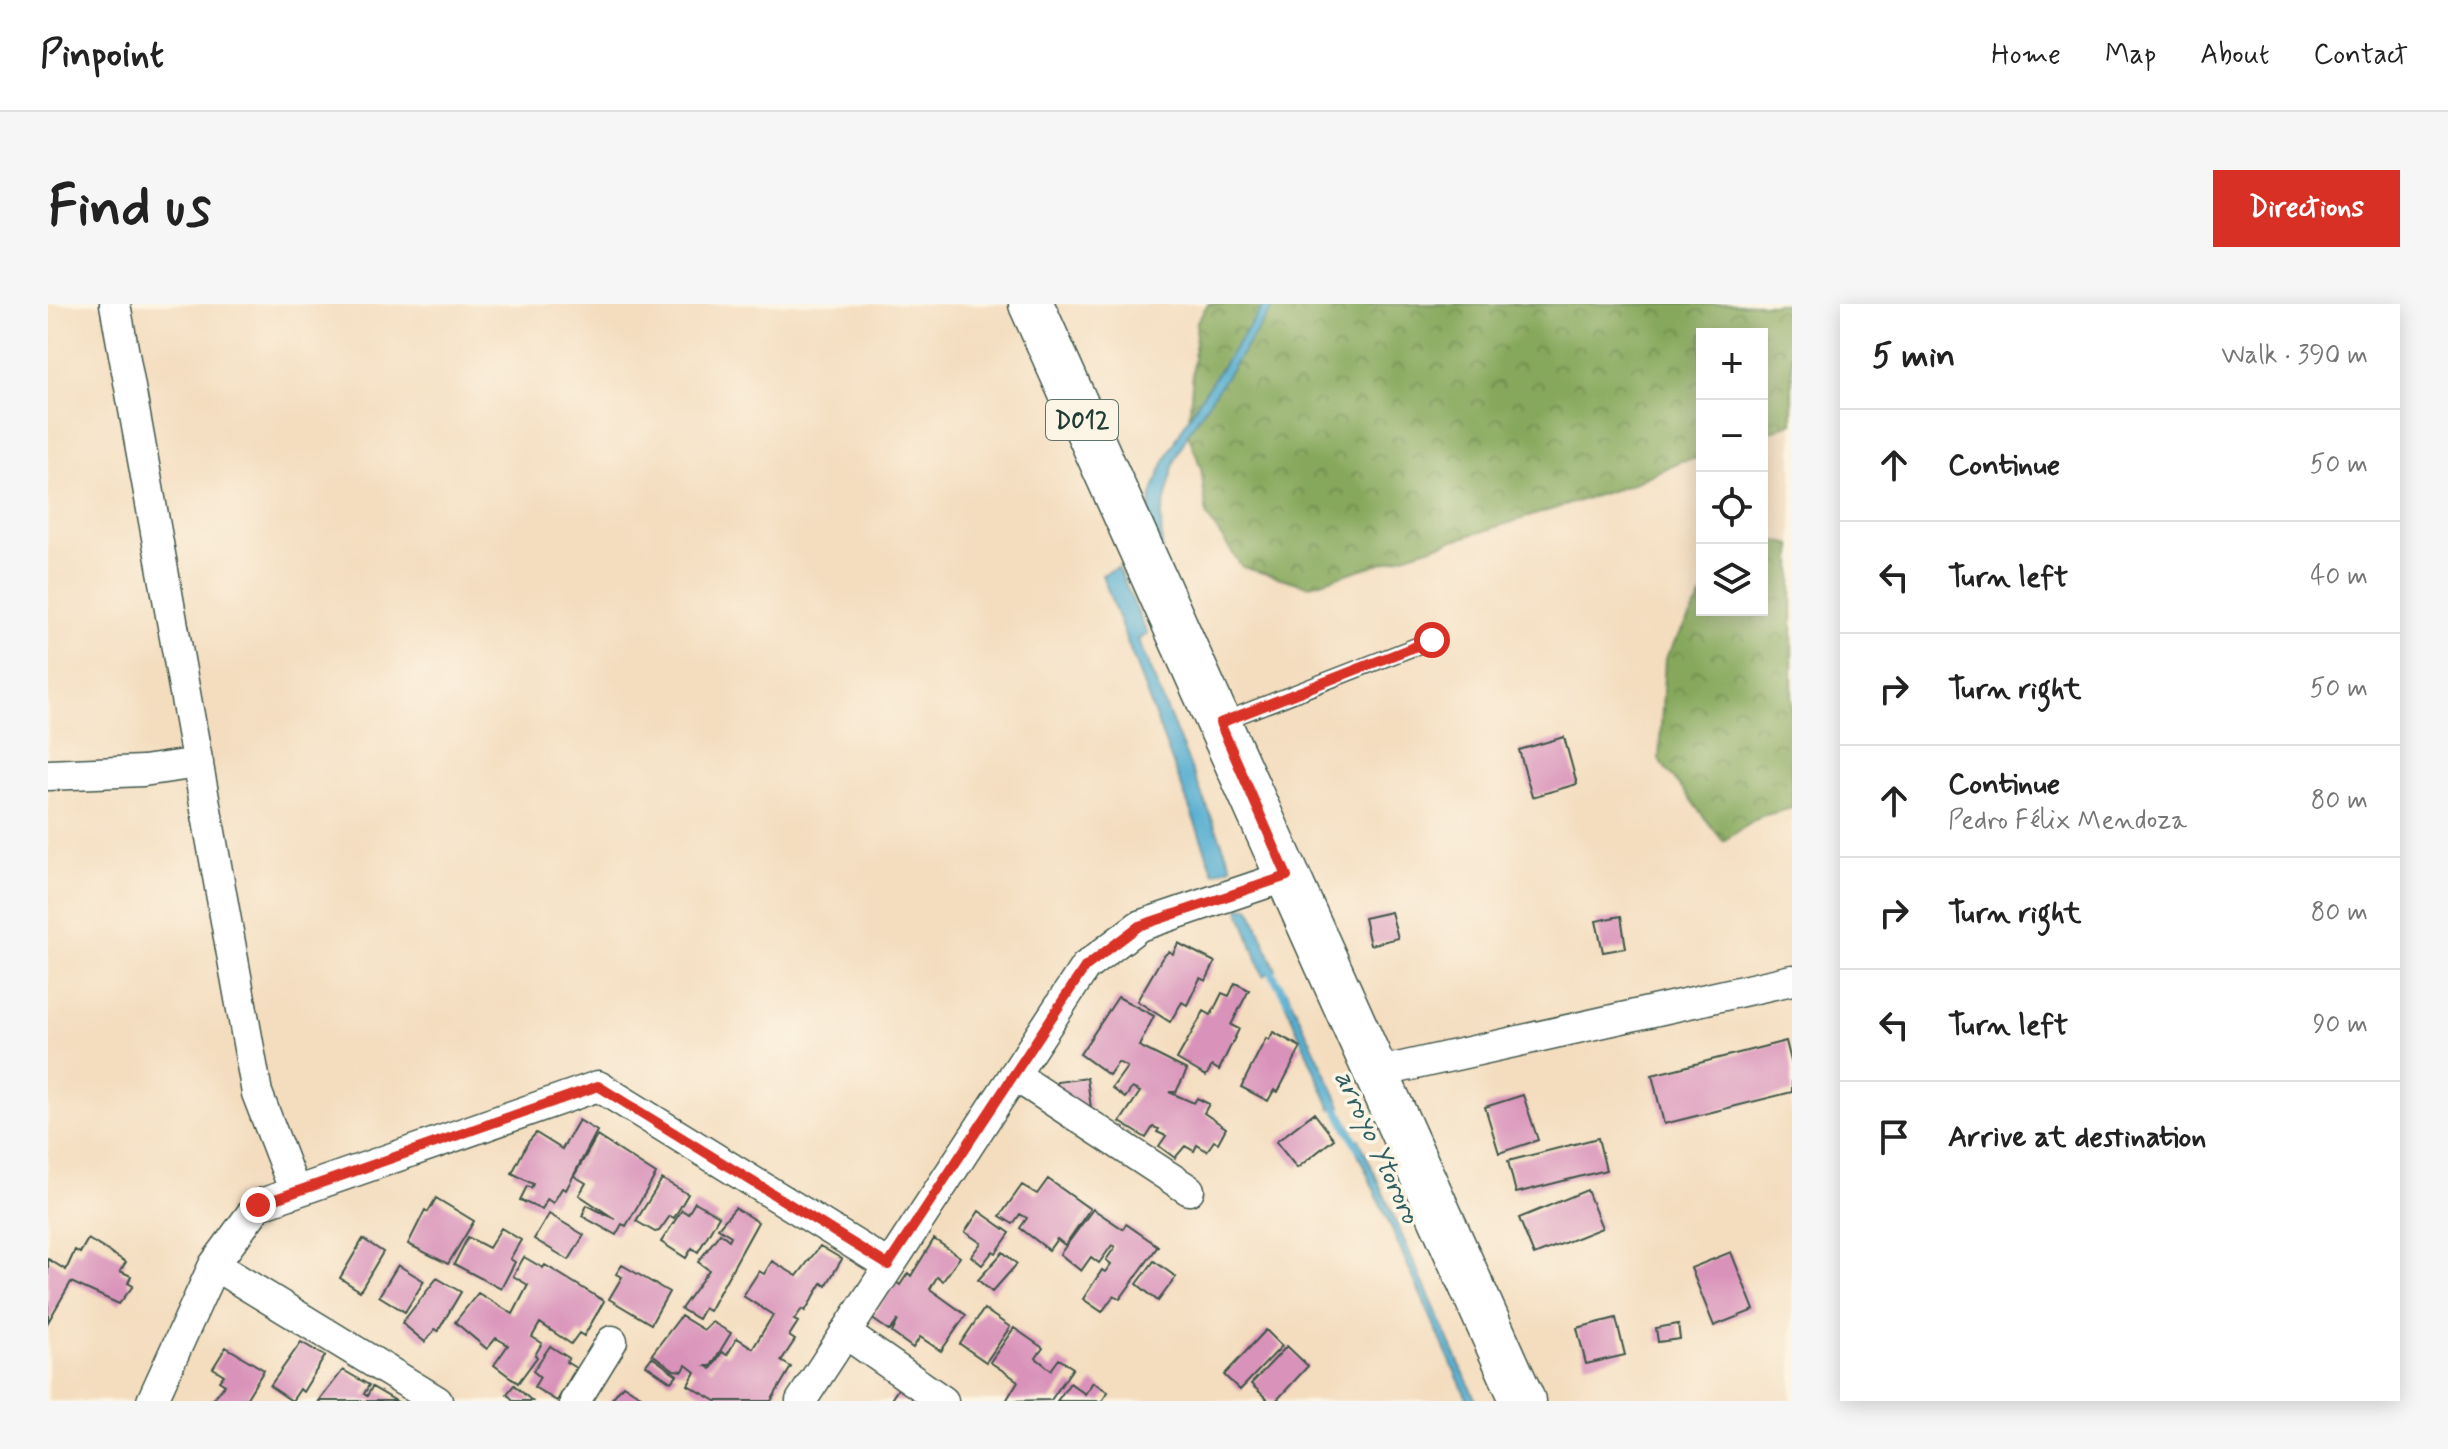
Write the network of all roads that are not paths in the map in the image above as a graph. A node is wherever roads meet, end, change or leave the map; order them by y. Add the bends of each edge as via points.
1 (115, 304) edge
2 (1031, 304) edge
3 (1432, 640) dead end
4 (1220, 723) junction
5 (198, 763) junction
6 (48, 775) edge
7 (1287, 876) junction
8 (1792, 980) edge
9 (1375, 1073) junction
10 (1014, 1075) junction
11 (1189, 1190) dead end
12 (295, 1192) junction
13 (214, 1265) junction
14 (888, 1265) junction
15 (845, 1333) junction
16 (612, 1341) dead end
17 (152, 1401) edge
18 (437, 1401) edge
19 (575, 1401) edge
20 (801, 1401) edge
21 (943, 1401) edge
22 (1523, 1401) edge

1 - 5 street
2 - 4 main road, D012
3 - 4 lane
4 - 7 main road, D012
5 - 6 street
5 - 12 street via 257,1093
7 - 9 main road, D012
7 - 10 street via 1139,926 1085,967
8 - 9 street
9 - 22 main road, D012
10 - 11 street
10 - 14 street
12 - 13 street via 258,1205
12 - 14 street via 598,1086
13 - 17 street
13 - 18 street
14 - 15 street
15 - 20 street
15 - 21 street
16 - 19 street

